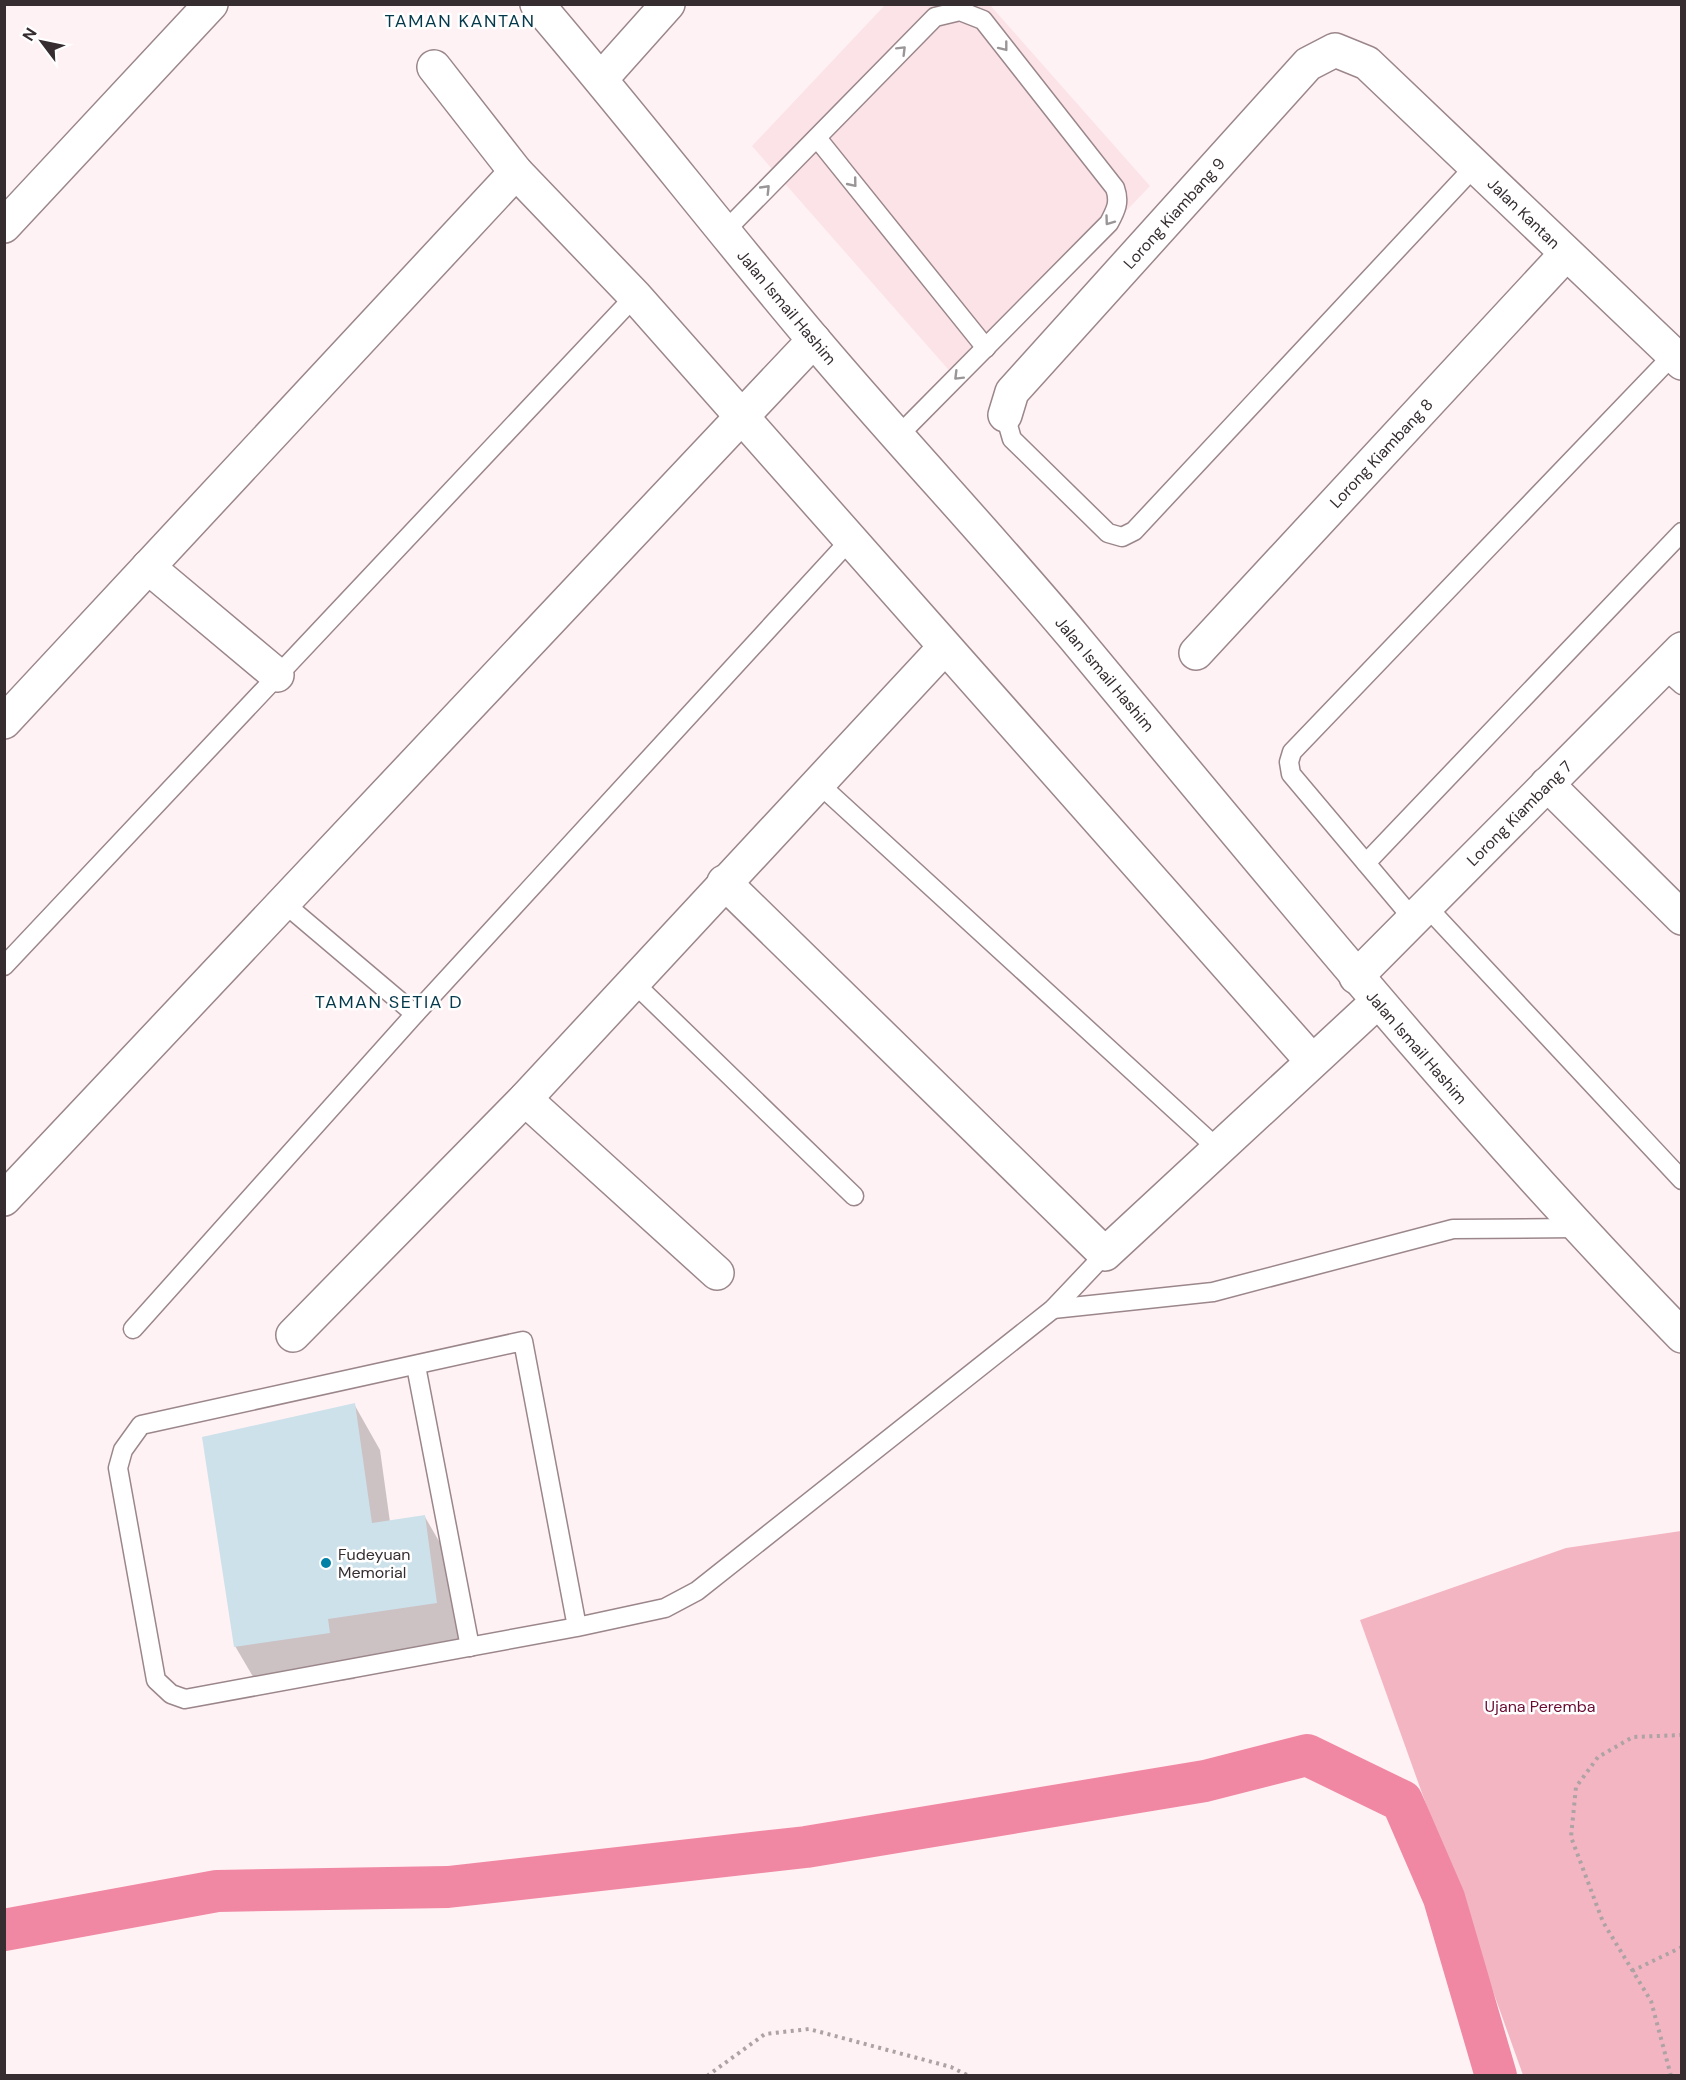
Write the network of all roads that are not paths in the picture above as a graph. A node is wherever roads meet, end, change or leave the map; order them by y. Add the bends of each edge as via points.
1 (211, 4) edge
2 (537, 4) edge
3 (668, 4) edge
4 (1367, 63) joint
5 (434, 67) dead end
6 (601, 78) junction
7 (817, 138) junction
8 (1475, 166) junction
9 (516, 172) junction
10 (4, 226) edge
11 (725, 231) junction
12 (1566, 254) junction
13 (635, 296) junction
14 (814, 340) junction
15 (986, 348) junction
16 (1677, 359) edge
17 (1005, 415) joint
18 (741, 417) junction
19 (897, 437) junction
20 (1682, 532) edge
21 (850, 540) junction
22 (148, 567) junction
23 (945, 647) junction
24 (1196, 653) dead end
25 (1676, 667) edge
26 (277, 675) junction
27 (4, 722) edge
28 (818, 783) junction
29 (1547, 784) junction
30 (1366, 862) junction
31 (724, 882) junction
32 (285, 904) junction
33 (1420, 913) junction
34 (1682, 918) edge
35 (4, 966) edge
36 (633, 982) junction
37 (1366, 989) junction
38 (415, 1014) junction
39 (1312, 1061) junction
40 (525, 1099) junction
41 (1218, 1149) junction
42 (1682, 1180) edge
43 (854, 1196) dead end
44 (4, 1199) edge
45 (1577, 1228) junction
46 (1105, 1254) junction
47 (717, 1273) dead end
48 (1053, 1309) junction
49 (133, 1329) dead end
50 (293, 1335) dead end
51 (1682, 1336) edge
52 (416, 1366) junction
53 (578, 1627) junction
54 (470, 1647) junction

1 - 10 street
2 - 6 street, Jalan Ismail Hashim
3 - 6 street
4 - 8 street, Jalan Kantan
4 - 17 street, Lorong Kiambang 9 via 1335,51 1308,64 1012,392
5 - 9 street
6 - 11 street, Jalan Ismail Hashim
11 -> 7 lane
7 -> 15 lane
7 -> 15 lane via 936,17 960,11 983,20 1118,198 1109,223
8 - 12 street, Jalan Kantan
8 - 17 lane via 1134,531 1122,537 1108,533 1012,439
9 - 13 street
9 - 22 street
11 - 14 street, Jalan Ismail Hashim
12 - 16 street, Jalan Kantan
12 - 24 street, Lorong Kiambang 8
13 - 18 street
13 - 26 lane
14 - 18 street
14 - 19 street, Jalan Ismail Hashim
15 -> 19 lane
16 - 30 lane via 1292,752 1291,774
18 - 21 street
18 - 32 street
19 - 37 street, Jalan Ismail Hashim via 1030,584
20 - 30 lane
21 - 23 street
21 - 38 lane
22 - 26 street
22 - 27 street
23 - 28 street
23 - 39 street
25 - 29 street, Lorong Kiambang 7
26 - 35 lane
28 - 31 street
28 - 41 lane
29 - 33 street, Lorong Kiambang 7
29 - 34 street
30 - 33 lane
31 - 36 street
31 - 46 street
32 - 38 lane
32 - 44 street
33 - 37 street, Lorong Kiambang 7
33 - 42 lane
36 - 40 street
36 - 43 lane
37 - 39 street, Lorong Kiambang 7
37 - 45 street, Jalan Ismail Hashim
38 - 49 lane
39 - 41 street, Lorong Kiambang 7
40 - 47 street
40 - 50 street
41 - 46 street, Lorong Kiambang 7
45 - 48 lane via 1453,1229 1213,1292
45 - 51 street, Jalan Ismail Hashim
46 - 48 lane
48 - 53 lane via 697,1591 665,1608
52 - 53 lane via 523,1341
52 - 54 lane
52 - 54 lane via 141,1425 123,1450 117,1468 156,1680 171,1694 185,1699
53 - 54 lane

